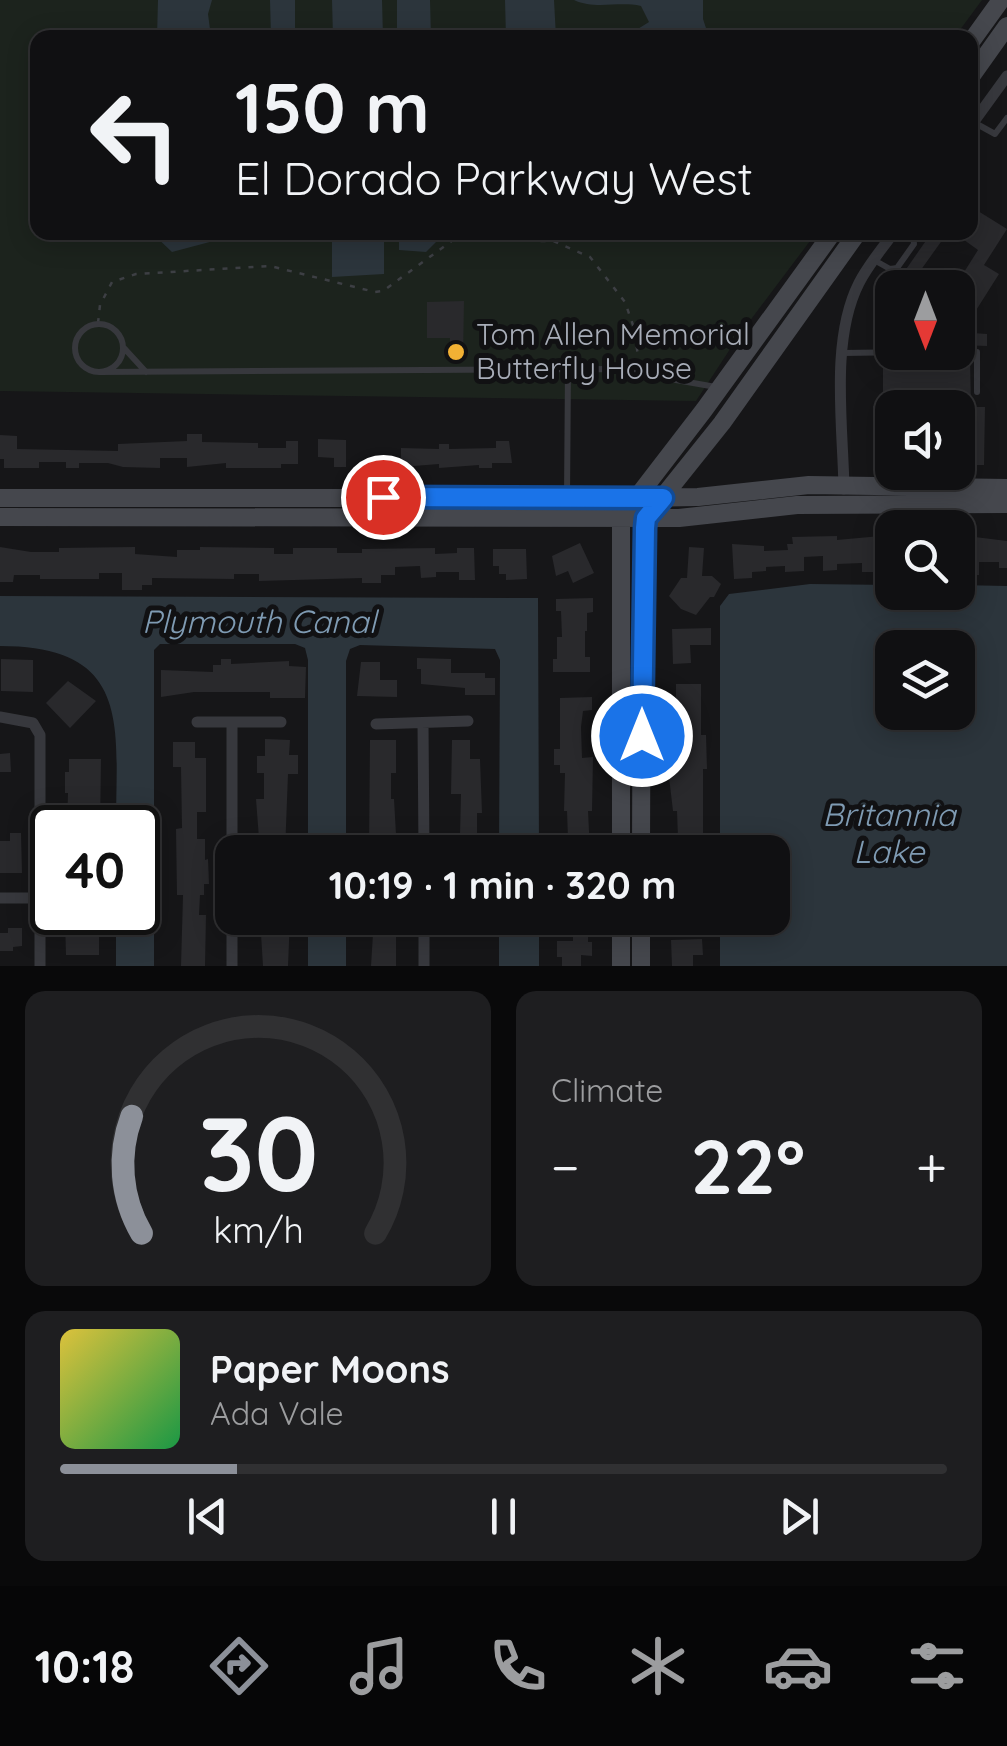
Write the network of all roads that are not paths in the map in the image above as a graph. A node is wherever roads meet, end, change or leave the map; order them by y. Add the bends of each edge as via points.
1 (1001, 0) edge
2 (988, 18) junction
3 (1006, 29) edge
4 (978, 32) edge
5 (978, 67) edge
6 (1005, 83) edge
7 (978, 117) edge
8 (1007, 118) edge
9 (978, 127) edge
10 (827, 240) edge
11 (852, 240) edge
12 (888, 240) edge
13 (914, 240) edge
14 (874, 260) junction
15 (123, 347) junction
16 (975, 352) edge
17 (842, 353) junction
18 (875, 353) edge
19 (568, 369) junction
20 (99, 372) junction
21 (146, 372) junction
22 (720, 388) junction
23 (977, 392) dead end
24 (1007, 488) edge
25 (844, 494) junction
26 (383, 497) junction
27 (0, 498) edge
28 (567, 498) junction
29 (637, 498) junction
30 (663, 498) junction
31 (1007, 504) edge
32 (0, 516) edge
33 (382, 518) junction
34 (621, 518) junction
35 (646, 518) junction
36 (0, 718) edge
37 (468, 721) dead end
38 (198, 722) dead end
39 (232, 722) junction
40 (281, 722) dead end
41 (423, 722) junction
42 (376, 724) dead end
43 (40, 805) edge
44 (424, 835) edge
45 (621, 835) edge
46 (642, 835) edge
47 (0, 898) edge
48 (30, 898) edge
49 (40, 935) edge
50 (424, 935) edge
51 (621, 935) edge
52 (642, 935) edge
53 (40, 966) edge
54 (232, 966) edge
55 (424, 966) edge
56 (621, 966) edge
57 (642, 966) edge

1 - 2 street
2 - 3 street
2 - 4 street
3 - 5 street
6 - 7 street
8 - 9 lane via 995,134
10 - 22 street
11 - 30 street
12 - 14 street
13 - 14 lane via 898,268
14 - 17 street via 848,312
15 - 20 lane via 113,367
15 - 20 lane via 113,328 83,330 75,344 78,360
15 - 21 lane
16 - 23 lane
17 - 18 lane
17 - 25 street
19 - 21 lane
19 - 22 lane via 639,371
19 - 28 lane
20 - 21 lane
22 - 29 street
24 - 25 street
25 - 30 street via 785,486
25 - 31 street
25 - 35 street
26 - 27 street
26 - 28 street
26 - 33 street
28 - 29 street
29 - 30 street
29 - 34 street
30 - 35 street
32 - 33 street
33 - 34 street
34 - 35 street
34 - 45 street
35 - 46 street
36 - 43 street via 33,723 40,735
37 - 41 street
38 - 39 street
39 - 40 street
39 - 54 street
41 - 42 street
41 - 44 street
47 - 48 street
49 - 53 street
50 - 55 street
51 - 56 street
52 - 57 street

